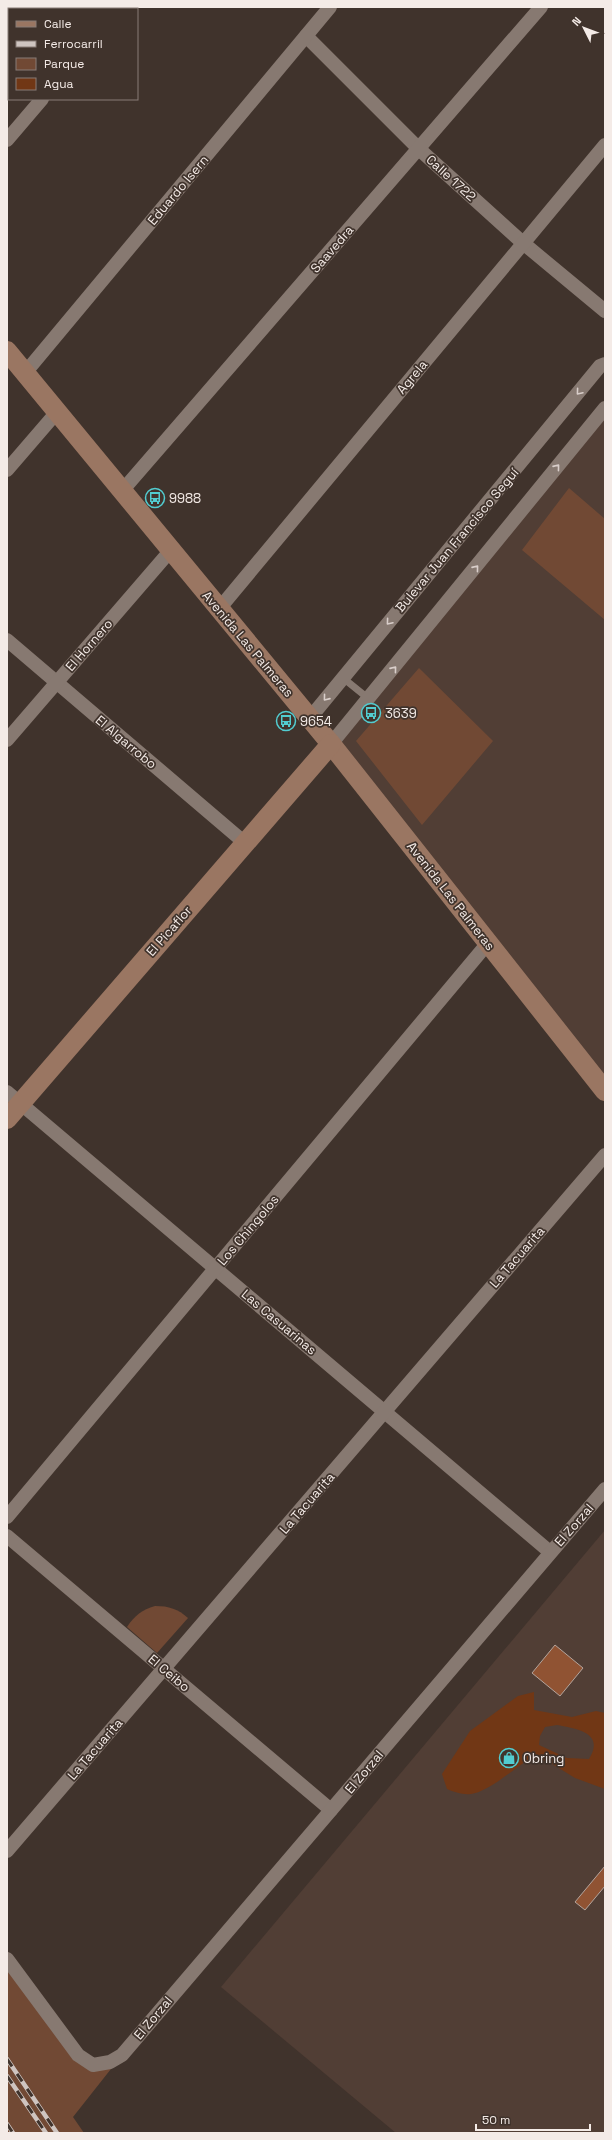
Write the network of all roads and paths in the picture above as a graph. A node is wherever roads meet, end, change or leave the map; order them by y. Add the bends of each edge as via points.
1 (330, 7) edge
2 (540, 7) edge
3 (306, 36) junction
4 (41, 100) edge
5 (7, 140) edge
6 (605, 145) edge
7 (419, 149) junction
8 (523, 243) junction
9 (605, 311) edge
10 (7, 351) edge
11 (605, 364) edge
12 (25, 373) junction
13 (605, 408) edge
14 (57, 412) junction
15 (7, 470) edge
16 (122, 491) junction
17 (171, 550) junction
18 (220, 609) junction
19 (7, 640) edge
20 (343, 678) junction
21 (57, 683) junction
22 (369, 699) junction
23 (310, 718) junction
24 (7, 740) edge
25 (331, 744) junction
26 (245, 843) junction
27 (488, 943) junction
28 (605, 1090) edge
29 (14, 1098) edge
30 (7, 1119) edge
31 (605, 1155) edge
32 (215, 1268) junction
33 (385, 1412) junction
34 (605, 1489) edge
35 (7, 1517) edge
36 (7, 1536) edge
37 (550, 1552) junction
38 (164, 1669) junction
39 (331, 1810) junction
40 (7, 1851) edge
41 (7, 1959) edge

1 - 3 street, Eduardo Isern
2 - 7 street, Saavedra
3 - 7 street, Calle 1722
3 - 12 street, Eduardo Isern
4 - 5 street
6 - 8 street, Agrela
7 - 8 street, Calle 1722
7 - 16 street, Saavedra
8 - 9 street, Calle 1722
8 - 18 street, Agrela
10 - 12 main road, Avenida Las Palmeras
11 -> 20 street, Bulevar Juan Francisco Seguí via 600,366
12 - 14 main road, Avenida Las Palmeras
22 -> 13 street
14 - 15 street
14 - 16 main road, Avenida Las Palmeras
16 - 17 main road, Avenida Las Palmeras
17 - 18 main road, Avenida Las Palmeras
17 - 21 street, El Hornero
18 - 23 main road, Avenida Las Palmeras
19 - 21 street, El Algarrobo
20 - 22 lane
20 -> 23 street, Bulevar Juan Francisco Seguí
21 - 24 street, El Hornero
21 - 26 street, El Algarrobo
22 - 25 street
23 - 25 main road, Avenida Las Palmeras
25 - 26 main road, El Picaflor
25 - 27 main road, Avenida Las Palmeras
26 - 29 main road, El Picaflor
27 - 28 main road, Avenida Las Palmeras
27 - 32 street, Los Chingolos
29 - 30 main road, El Picaflor
29 - 32 street, Las Casuarinas
31 - 33 street, La Tacuarita
32 - 33 street, Las Casuarinas
32 - 35 street, Los Chingolos
33 - 37 street, Las Casuarinas
33 - 38 street, La Tacuarita
34 - 37 street, El Zorzal
36 - 38 street, El Ceibo
37 - 39 street, El Zorzal
38 - 39 street, El Ceibo
38 - 40 street, La Tacuarita
39 - 41 street, El Zorzal via 122,2055 110,2062 93,2065 78,2055

